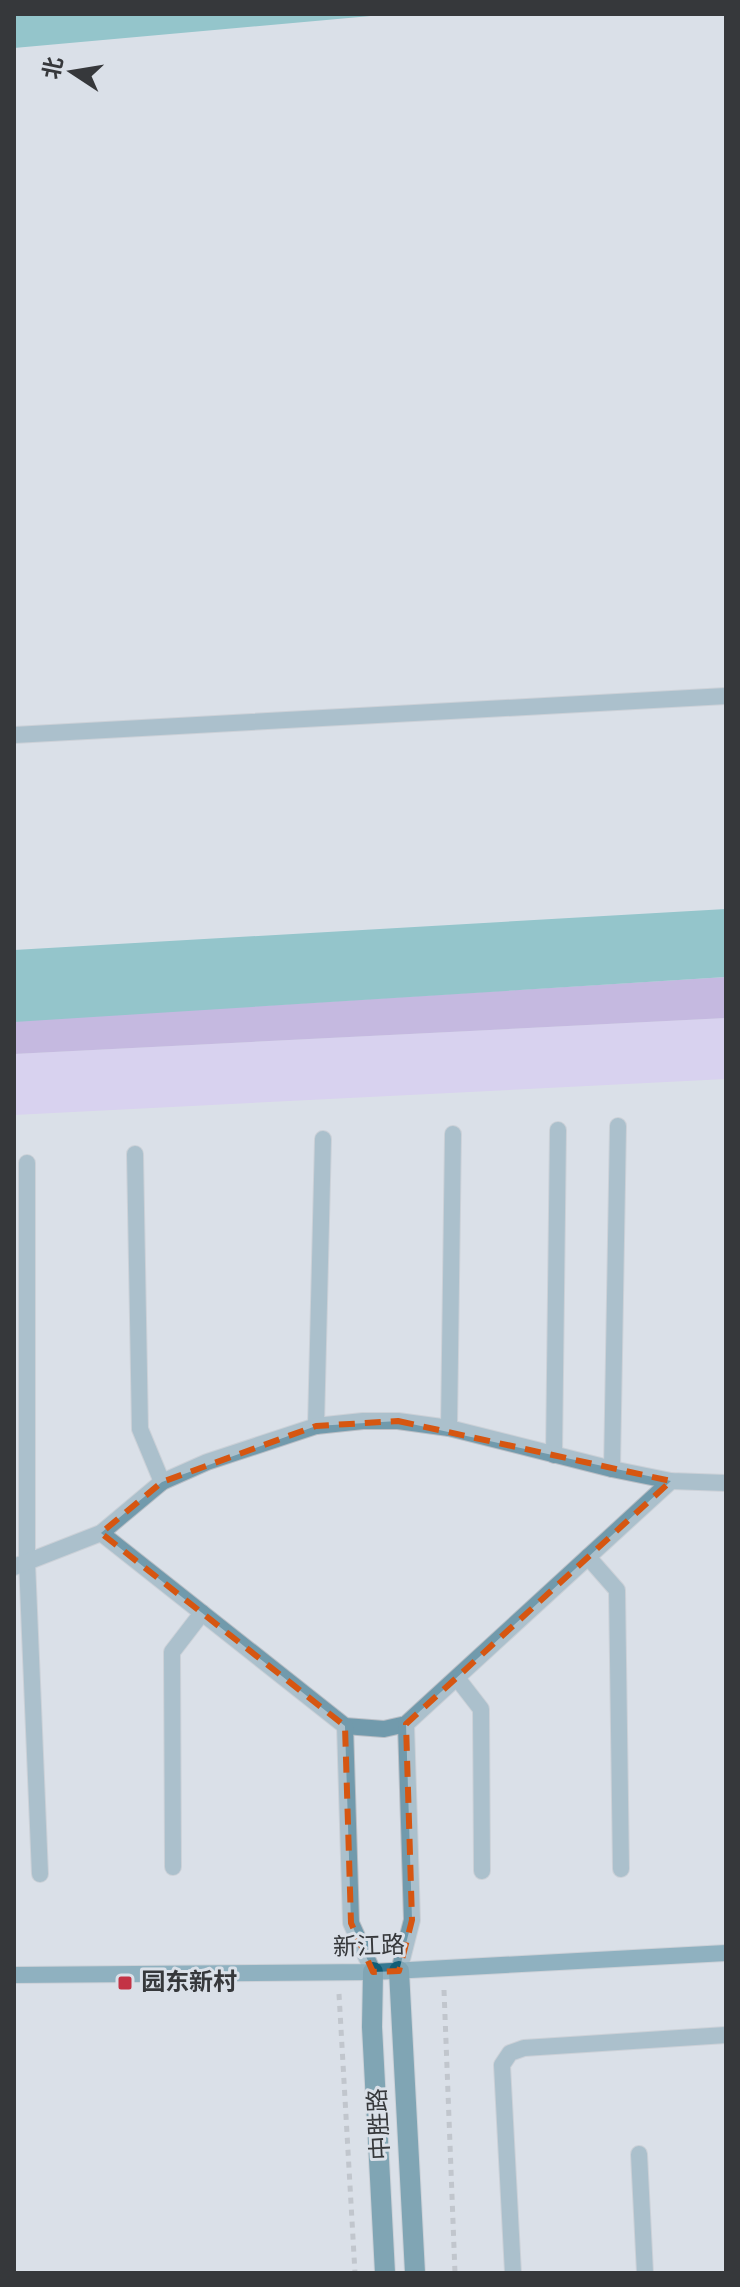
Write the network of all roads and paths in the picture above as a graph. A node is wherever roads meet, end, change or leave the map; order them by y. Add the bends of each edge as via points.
1 (726, 696) edge
2 (14, 735) edge
3 (618, 1126) dead end
4 (558, 1130) dead end
5 (453, 1134) dead end
6 (323, 1139) dead end
7 (135, 1154) dead end
8 (27, 1163) dead end
9 (316, 1426) junction
10 (449, 1428) junction
11 (554, 1455) junction
12 (612, 1469) junction
13 (671, 1481) junction
14 (162, 1482) junction
15 (726, 1483) edge
16 (101, 1533) junction
17 (588, 1557) junction
18 (20, 1564) edge
19 (202, 1613) junction
20 (457, 1678) junction
21 (406, 1724) junction
22 (345, 1726) junction
23 (173, 1867) dead end
24 (621, 1869) dead end
25 (482, 1871) dead end
26 (40, 1874) dead end
27 (726, 1953) edge
28 (443, 1968) junction
29 (399, 1971) junction
30 (373, 1972) junction
31 (338, 1973) junction
32 (14, 1975) edge
33 (726, 2035) edge
34 (639, 2154) dead end
35 (355, 2273) edge
36 (385, 2273) edge
37 (415, 2273) edge
38 (455, 2273) edge
39 (513, 2273) edge
40 (645, 2273) edge

1 - 2 street
3 - 12 street
4 - 11 street
5 - 10 street
6 - 9 street
7 - 14 street via 140,1429
8 - 18 street
9 - 10 street via 398,1421
9 - 14 street
10 - 11 street
11 - 12 street
12 - 13 street
13 - 15 street
13 - 17 street
14 - 16 street
16 - 18 street
16 - 19 street
17 - 20 street
17 - 24 street via 617,1590
18 - 26 street
19 - 22 street
19 - 23 street via 172,1652
20 - 21 street
20 - 25 street via 481,1709
21 - 22 street via 384,1729
21 - 29 street via 412,1920
22 - 30 street via 351,1923
27 - 28 street, 新江路
28 - 29 street, 新江路
28 - 38 path
29 - 30 street, 新江路
29 - 37 main road, 中胜路
30 - 31 street, 新江路
30 - 36 main road, 中胜路
31 - 32 street, 新江路
31 - 35 path
33 - 39 street via 510,2053 502,2065
34 - 40 street

